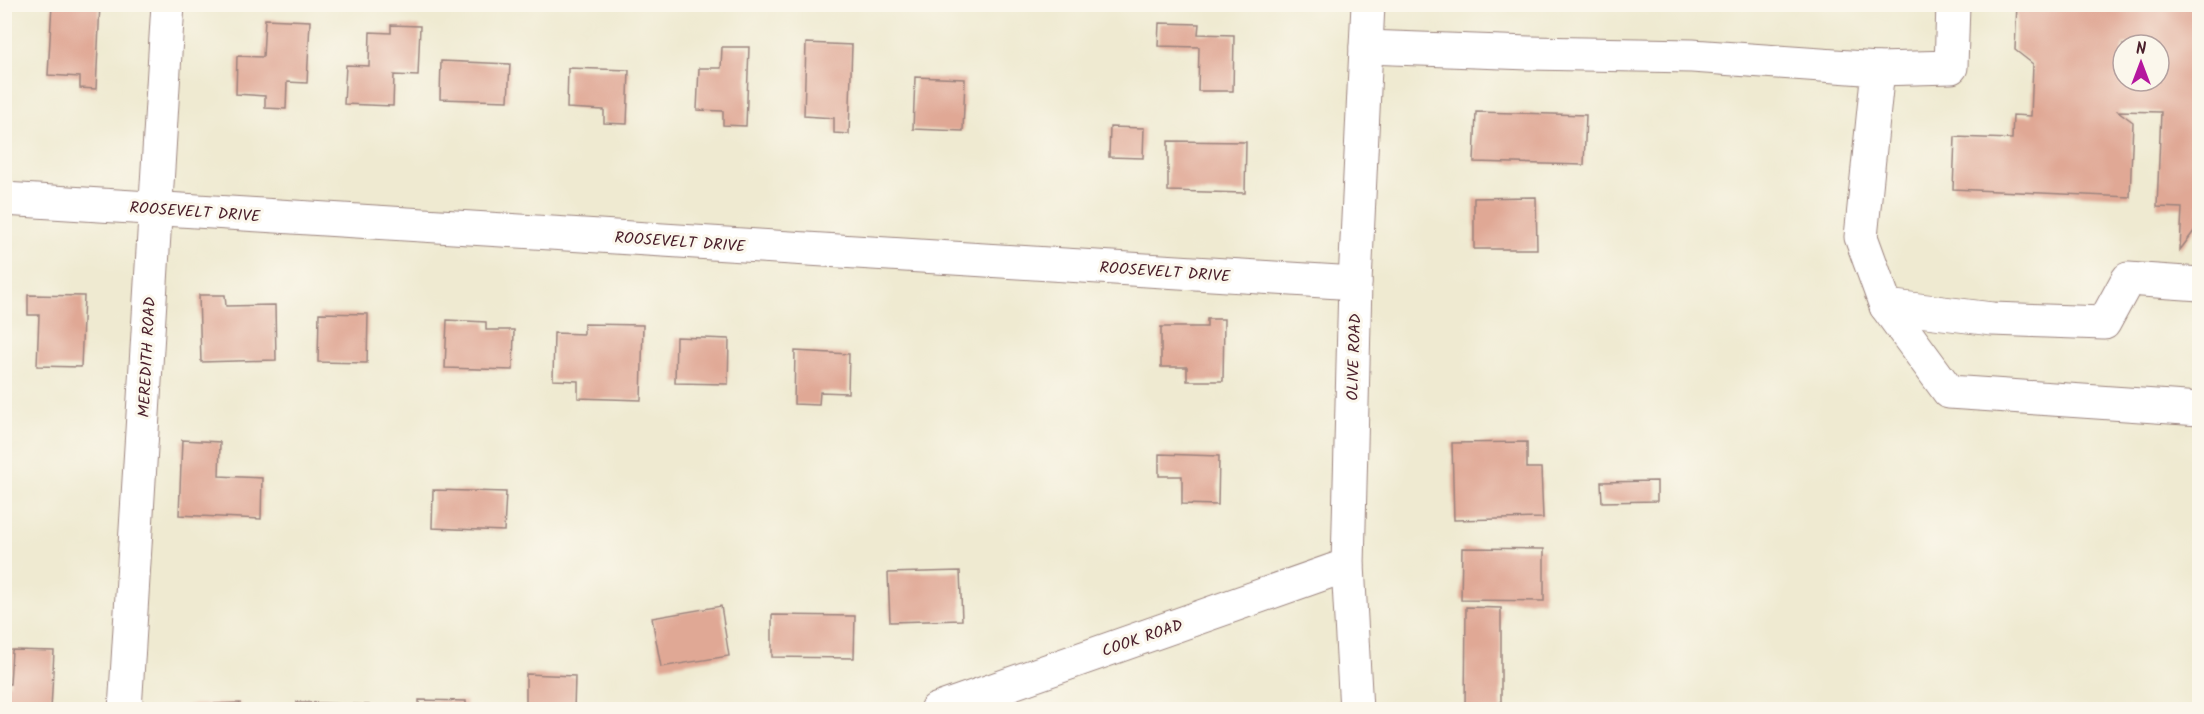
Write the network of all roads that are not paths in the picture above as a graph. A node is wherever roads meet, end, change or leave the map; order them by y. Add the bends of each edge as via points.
1 (168, 4) edge
2 (1368, 4) edge
3 (1953, 4) edge
4 (1366, 47) junction
5 (1878, 69) junction
6 (4, 199) edge
7 (155, 208) junction
8 (1355, 283) junction
9 (2199, 284) edge
10 (1886, 306) junction
11 (2199, 409) edge
12 (1348, 565) junction
13 (125, 710) edge
14 (936, 710) edge
15 (1356, 710) edge

1 - 7 street, MEREDITH ROAD
2 - 4 street, OLIVE ROAD
3 - 5 street via 1951,67
4 - 5 street via 1692,56
4 - 8 street, OLIVE ROAD
5 - 10 street via 1861,237
6 - 7 street, ROOSEVELT DRIVE
7 - 8 street, ROOSEVELT DRIVE
7 - 13 street, MEREDITH ROAD
8 - 12 street, OLIVE ROAD
9 - 10 street via 2128,279 2104,323 1992,320
10 - 11 street via 1949,392
12 - 14 street, COOK ROAD
12 - 15 street, OLIVE ROAD

